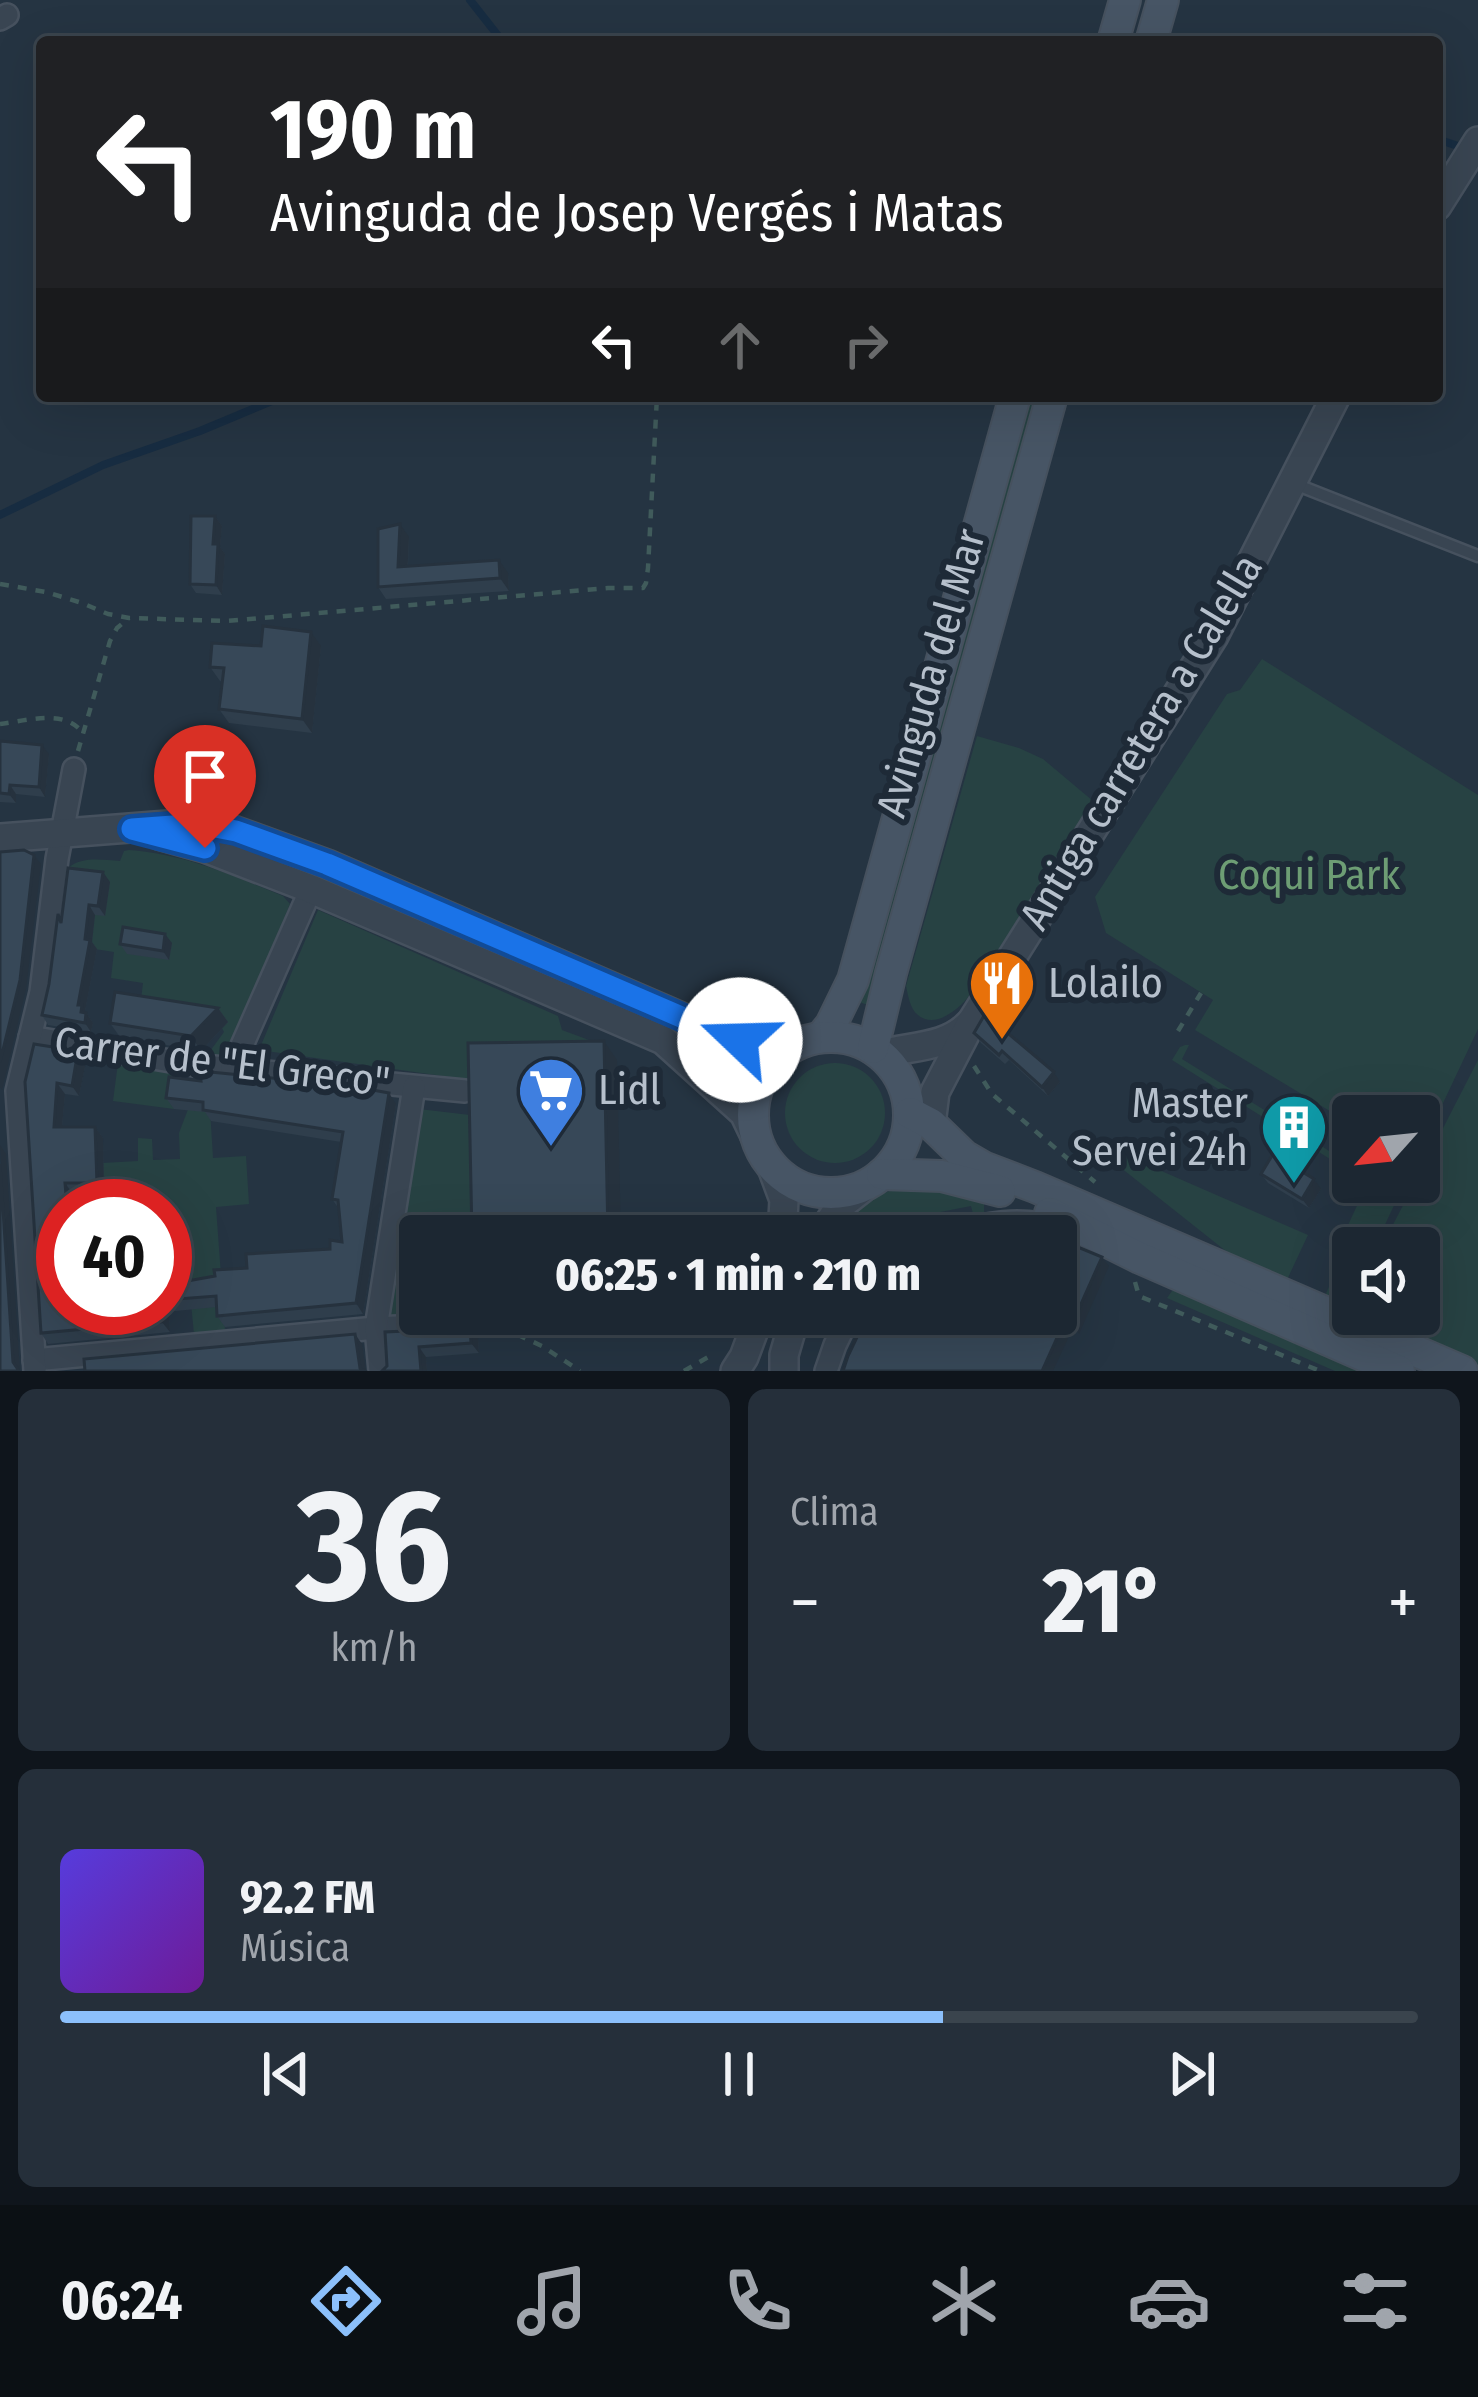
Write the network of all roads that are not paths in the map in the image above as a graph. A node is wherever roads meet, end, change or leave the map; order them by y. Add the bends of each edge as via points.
1 (1125, 0) edge
2 (1162, 0) edge
3 (1115, 36) edge
4 (1153, 36) edge
5 (1478, 141) edge
6 (1443, 196) edge
7 (1013, 402) edge
8 (1050, 402) edge
9 (1333, 402) edge
10 (1292, 482) junction
11 (1478, 556) edge
12 (74, 769) road end
13 (132, 829) junction
14 (64, 833) junction
15 (0, 838) edge
16 (310, 889) junction
17 (971, 1021) junction
18 (30, 1037) junction
19 (814, 1038) junction
20 (877, 1051) junction
21 (232, 1068) junction
22 (414, 1087) junction
23 (466, 1091) edge
24 (921, 1110) junction
25 (764, 1152) junction
26 (875, 1179) junction
27 (783, 1215) edge
28 (834, 1215) edge
29 (1077, 1233) edge
30 (1103, 1241) junction
31 (399, 1327) edge
32 (376, 1328) junction
33 (752, 1335) edge
34 (790, 1335) edge
35 (841, 1335) edge
36 (728, 1360) edge
37 (34, 1366) edge
38 (826, 1370) edge
39 (380, 1371) edge
40 (784, 1371) edge
41 (1399, 1371) edge
42 (1462, 1371) edge

1 - 3 main road
2 - 4 main road
5 - 6 street
7 - 19 main road, Avinguda del Mar via 857,965 838,1012
8 - 20 main road, Avinguda del Mar via 891,973
9 - 10 street, Antiga carretera a Calella
10 - 11 lane
10 - 17 street, Antiga carretera a Calella via 1214,636
12 - 14 street
13 - 14 street
13 - 16 street
13 - 19 street via 200,824 236,831 740,1040
14 - 15 street
14 - 18 street
16 - 21 street
16 - 25 street via 663,1040 746,1115
17 - 20 street via 944,1041
17 - 24 street, Antiga carretera a Calella
18 - 21 street, Carrer de "El Greco"
18 - 37 street via 17,1091
19 - 20 main road via 843,1037
19 - 25 main road via 782,1053 762,1078 753,1108
20 - 24 main road
21 - 22 street, Carrer de "El Greco"
22 - 23 street, Carrer de "El Greco"
22 - 32 street
24 - 26 main road
24 - 42 main road via 983,1167 1299,1295
25 - 26 main road via 793,1183 819,1192
25 - 27 street
26 - 28 street
26 - 30 main road via 925,1174 985,1186
29 - 30 street
30 - 41 main road
31 - 32 street
32 - 37 street
32 - 39 street
33 - 36 street via 744,1357
34 - 40 street
35 - 38 street

